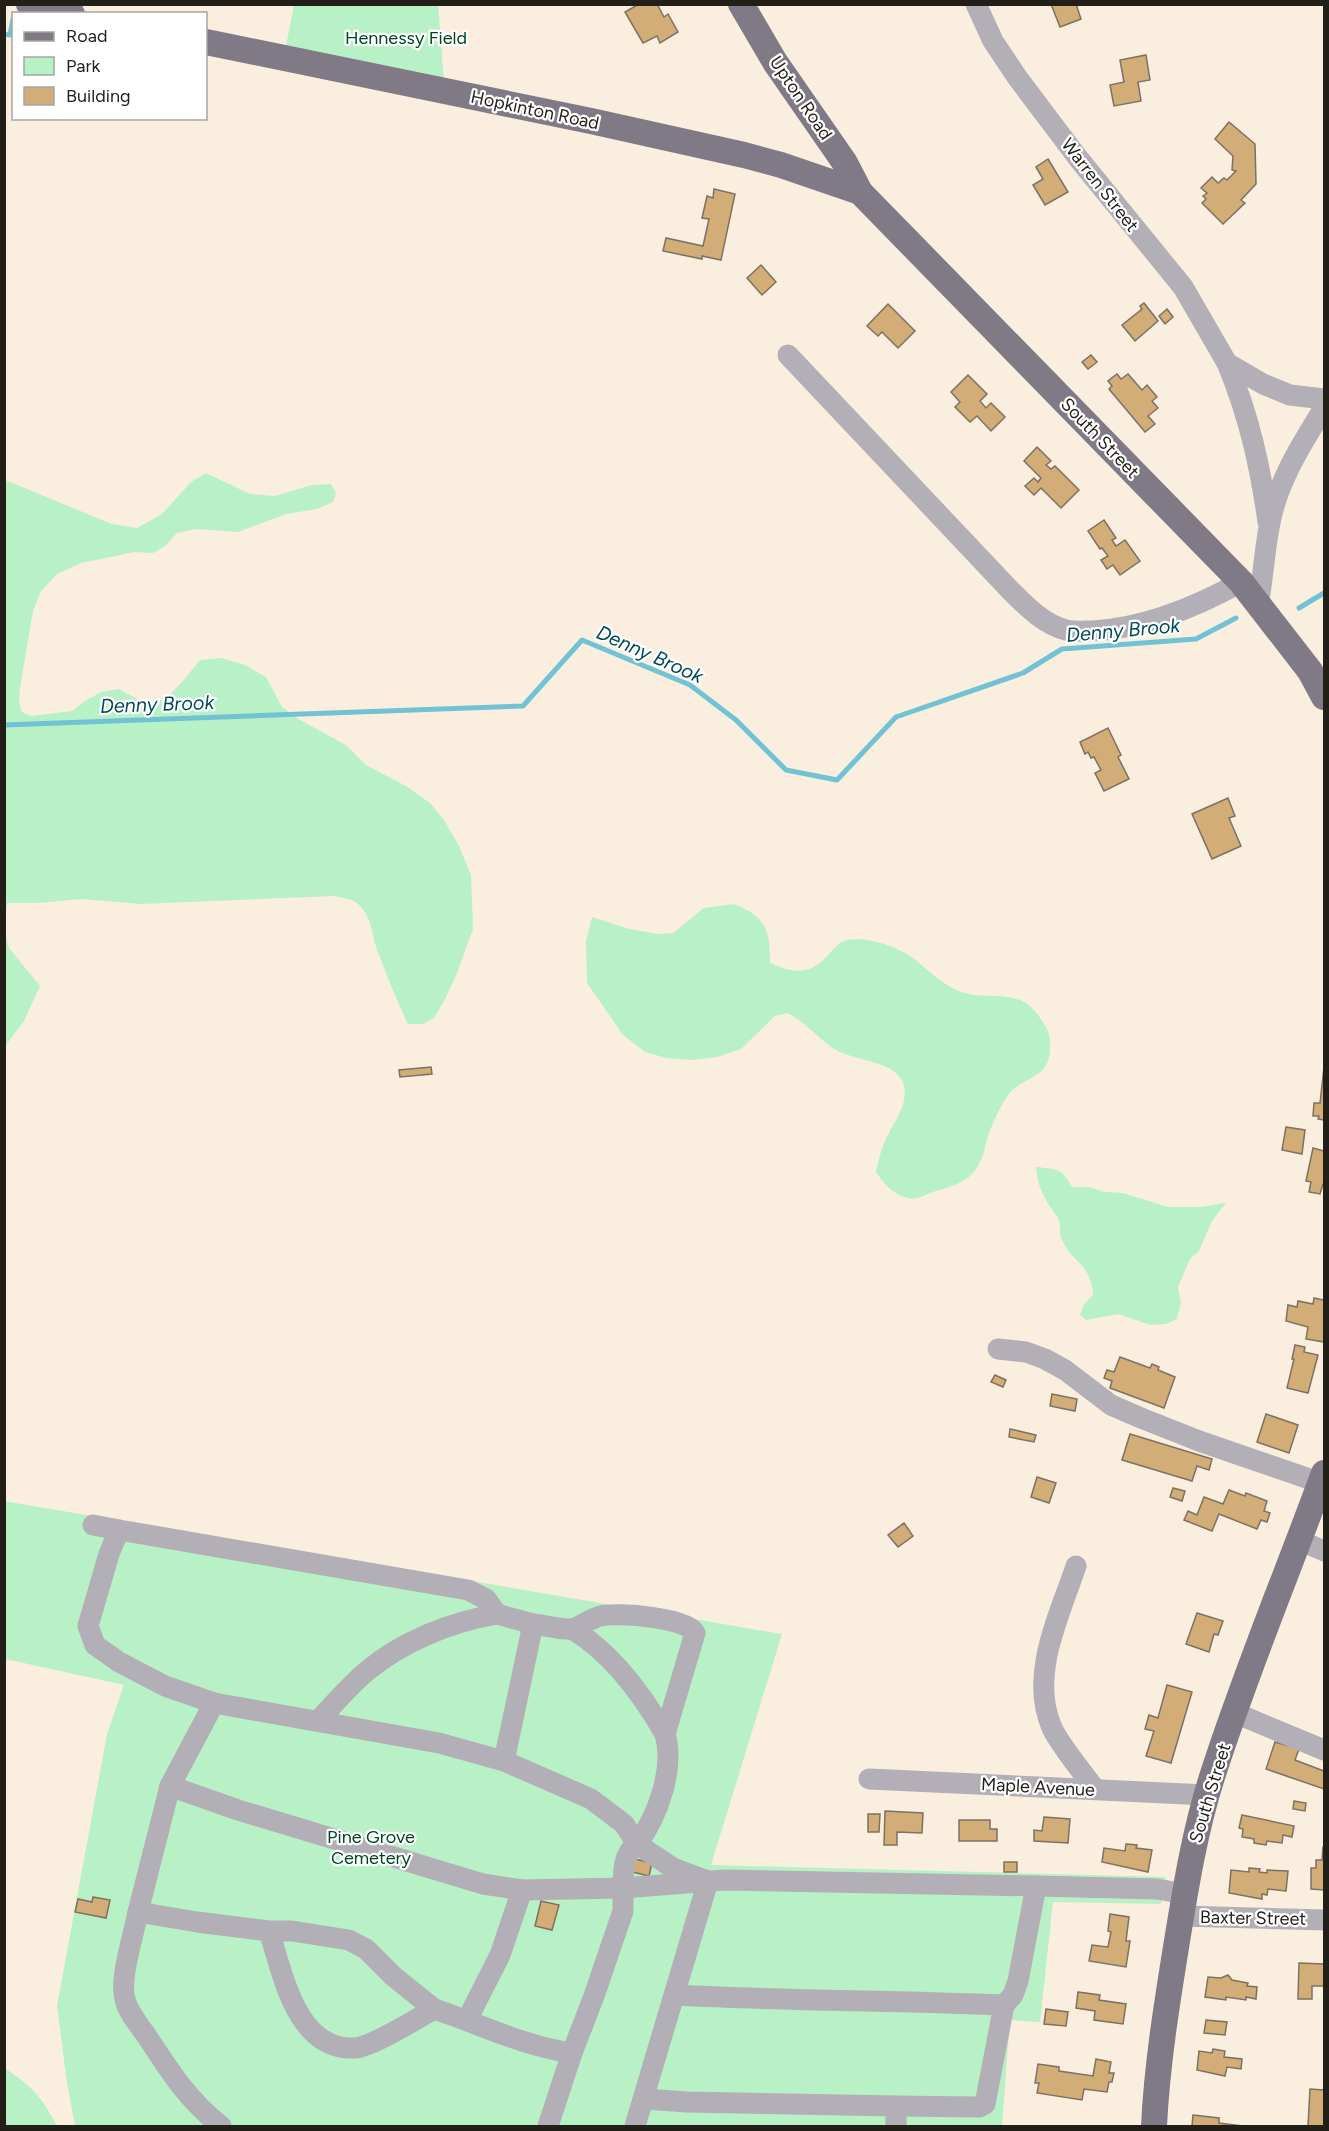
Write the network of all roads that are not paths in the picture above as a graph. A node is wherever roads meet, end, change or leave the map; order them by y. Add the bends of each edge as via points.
1 (29, 4) edge
2 (741, 4) edge
3 (976, 4) edge
4 (63, 12) edge
5 (207, 42) edge
6 (860, 192) junction
7 (788, 355) dead end
8 (1227, 363) junction
9 (1324, 399) edge
10 (1324, 408) edge
11 (1269, 526) junction
12 (1241, 582) junction
13 (1258, 605) junction
14 (1324, 697) edge
15 (999, 1349) dead end
16 (1323, 1478) edge
17 (93, 1525) dead end
18 (119, 1530) junction
19 (1299, 1540) junction
20 (1324, 1551) edge
21 (1076, 1566) dead end
22 (497, 1614) junction
23 (534, 1624) junction
24 (572, 1629) junction
25 (214, 1703) junction
26 (1235, 1713) junction
27 (318, 1721) junction
28 (665, 1734) junction
29 (1324, 1750) edge
30 (504, 1761) junction
31 (869, 1779) dead end
32 (170, 1786) junction
33 (1095, 1789) junction
34 (1207, 1795) junction
35 (637, 1844) junction
36 (708, 1881) junction
37 (1036, 1886) junction
38 (623, 1888) junction
39 (522, 1890) junction
40 (1183, 1905) junction
41 (138, 1912) junction
42 (1324, 1920) edge
43 (269, 1931) junction
44 (675, 1995) junction
45 (1004, 2005) junction
46 (434, 2008) junction
47 (467, 2020) junction
48 (572, 2053) junction
49 (644, 2099) junction
50 (896, 2116) edge
51 (221, 2127) edge
52 (548, 2127) edge
53 (635, 2127) edge
54 (1154, 2127) edge

1 - 4 main road
2 - 6 main road, Upton Road
3 - 8 street, Warren Street via 993,41 1017,77 1183,287
5 - 6 main road, Hopkinton Road via 744,155
6 - 12 main road, South Street
7 - 12 street via 1010,590 1047,622 1066,630 1110,630 1178,612
8 - 9 street, Warren Street via 1290,395
8 - 11 street, Warren Street via 1246,411
10 - 11 street via 1297,451
11 - 13 street
12 - 13 main road, South Street
13 - 14 main road, South Street via 1310,671
15 - 16 street via 1045,1359 1111,1405 1141,1418 1199,1441
16 - 19 main road, South Street
17 - 18 street
18 - 22 street via 468,1590 486,1599
18 - 25 street via 88,1626 95,1645 165,1686
19 - 20 street
19 - 26 main road, South Street
21 - 33 street via 1049,1646 1043,1674 1044,1701 1053,1730
22 - 23 street
22 - 27 street via 468,1619 400,1649 367,1671
23 - 24 street
23 - 30 street
24 - 28 street via 590,1640 617,1667 642,1696
24 - 28 street via 604,1615 624,1615 667,1620 694,1629
25 - 27 street
25 - 32 street
26 - 29 street
26 - 34 main road, South Street
27 - 30 street via 439,1743
28 - 35 street via 669,1749 666,1777 649,1828
30 - 35 street via 591,1799 624,1824
31 - 33 street, Maple Avenue
32 - 39 street via 483,1884
32 - 41 street
33 - 34 street, Maple Avenue
34 - 40 main road, South Street
35 - 36 street via 673,1869
35 - 38 street via 627,1853
36 - 37 street, Baxter Street
36 - 38 street
36 - 44 street
37 - 40 street, Baxter Street via 1156,1889
37 - 45 street via 1018,1981
38 - 39 street
38 - 48 street via 623,1911
39 - 47 street via 500,1955
40 - 42 street, Baxter Street
40 - 54 main road, South Street
41 - 43 street
41 - 51 street via 125,1998 181,2088
43 - 46 street via 349,1940 366,1949 415,1996
43 - 46 street via 298,2016 311,2032 326,2041 357,2048 410,2024
44 - 45 street
44 - 49 street
45 - 50 street via 985,2104
46 - 47 street
47 - 48 street via 511,2038
48 - 52 street
49 - 50 street
49 - 53 street

